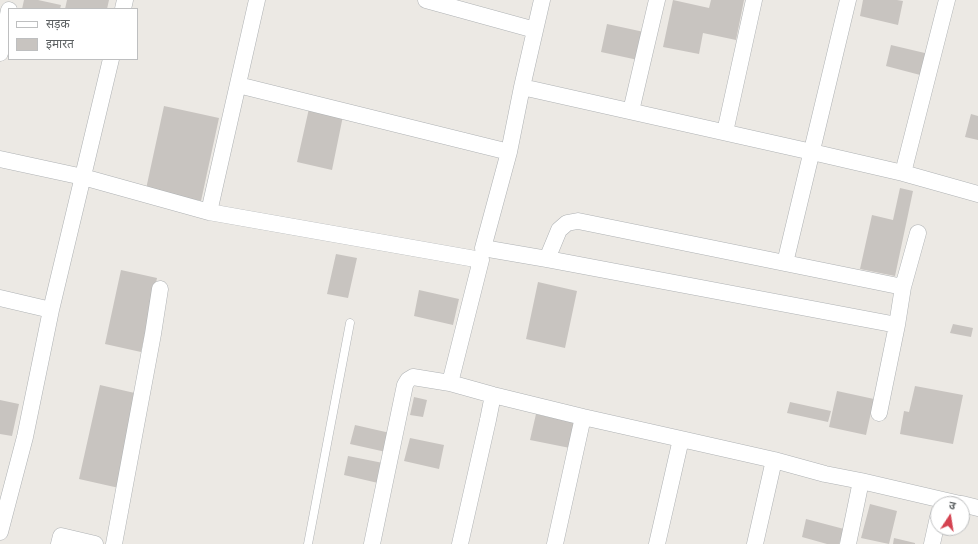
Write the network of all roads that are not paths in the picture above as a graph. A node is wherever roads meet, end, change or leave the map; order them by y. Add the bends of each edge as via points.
1 (257, 0) edge
2 (426, 0) edge
3 (542, 0) edge
4 (657, 0) edge
5 (754, 0) edge
6 (848, 0) edge
7 (947, 0) edge
8 (8, 14) edge
9 (535, 30) junction
10 (0, 53) edge
11 (111, 60) edge
12 (238, 85) junction
13 (522, 87) junction
14 (631, 111) junction
15 (724, 132) junction
16 (509, 152) junction
17 (812, 152) junction
18 (0, 159) edge
19 (903, 173) junction
20 (83, 177) junction
21 (978, 194) edge
22 (209, 212) junction
23 (918, 233) dead end
24 (482, 254) junction
25 (547, 259) junction
26 (785, 264) junction
27 (903, 287) junction
28 (160, 289) dead end
29 (0, 298) edge
30 (52, 310) junction
31 (350, 323) dead end
32 (897, 325) junction
33 (450, 383) junction
34 (493, 395) junction
35 (879, 413) dead end
36 (583, 417) junction
37 (681, 439) junction
38 (774, 460) junction
39 (861, 481) junction
40 (930, 499) edge
41 (0, 532) edge
42 (59, 544) edge
43 (95, 544) edge
44 (114, 544) edge
45 (308, 544) edge
46 (372, 544) edge
47 (460, 544) edge
48 (555, 544) edge
49 (657, 544) edge
50 (755, 544) edge
51 (848, 544) edge

1 - 12 street
2 - 9 street
3 - 9 street
4 - 14 street
5 - 15 street
6 - 17 street
7 - 19 street
8 - 10 street
9 - 13 street
11 - 20 street
12 - 16 street
12 - 22 street
13 - 14 street
13 - 16 street
14 - 15 street
15 - 17 street
16 - 24 street
17 - 19 street
17 - 26 street
18 - 20 street
19 - 21 street
20 - 22 street
20 - 30 street
22 - 24 street
23 - 27 street
24 - 25 street
24 - 33 street
25 - 26 street via 559,230 567,223 578,221
25 - 32 street
26 - 27 street
27 - 32 street
28 - 44 street
29 - 30 street
30 - 41 street via 25,437
31 - 45 lane
32 - 35 street
33 - 34 street
33 - 46 street via 413,377 405,385
34 - 36 street
34 - 47 street
36 - 37 street
36 - 48 street
37 - 38 street
37 - 49 street
38 - 39 street
38 - 50 street
39 - 40 street
39 - 51 street
42 - 43 street via 61,536

